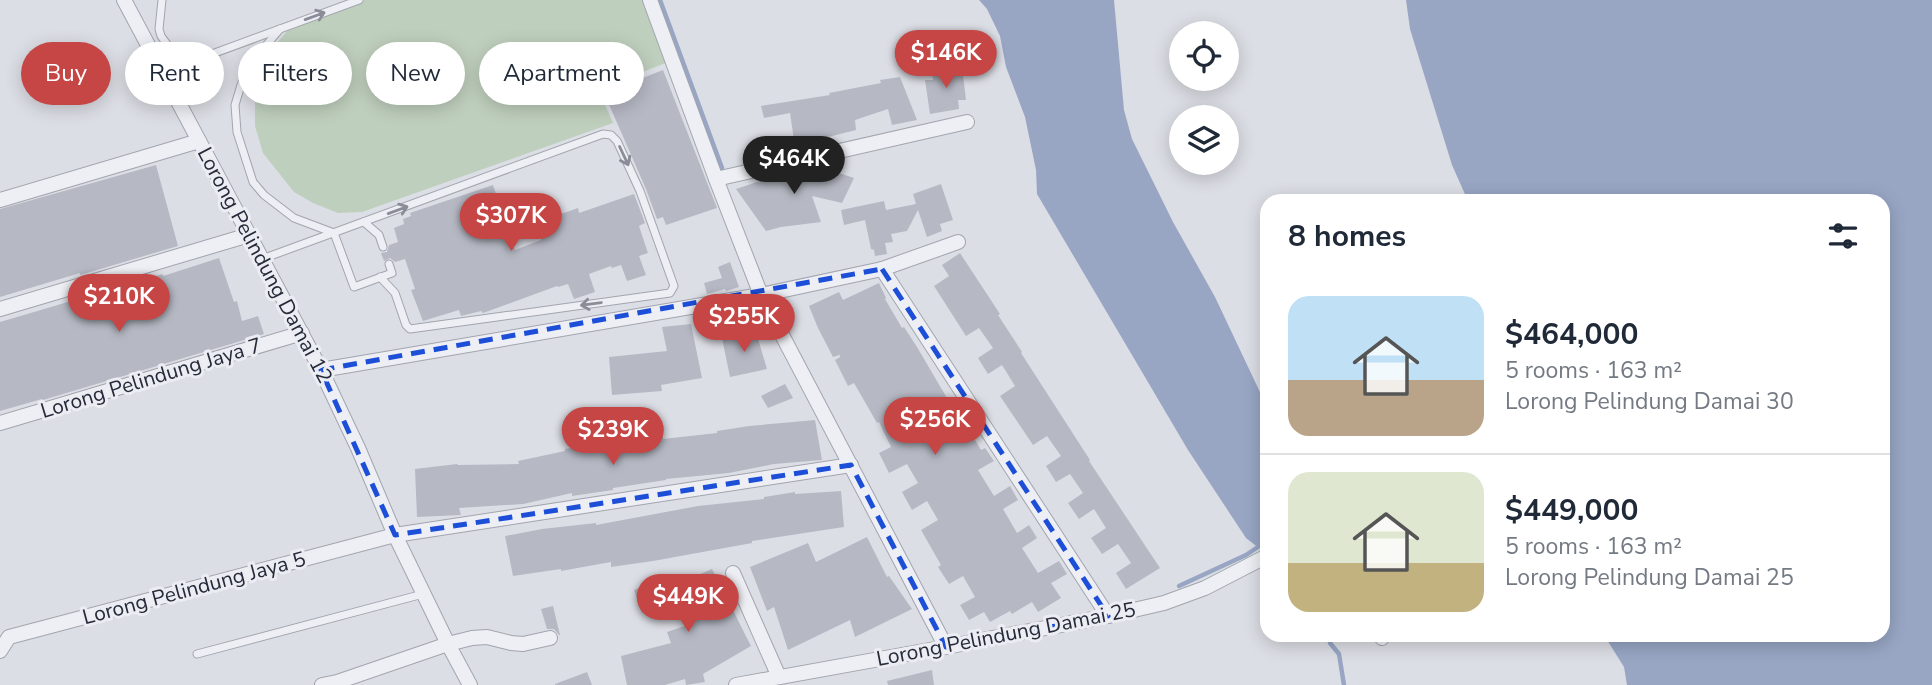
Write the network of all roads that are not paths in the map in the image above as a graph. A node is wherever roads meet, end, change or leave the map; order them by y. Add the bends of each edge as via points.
1 (124, 0) edge
2 (162, 0) edge
3 (359, 0) edge
4 (650, 0) edge
5 (280, 29) junction
6 (146, 42) edge
7 (165, 42) edge
8 (224, 50) edge
9 (180, 105) edge
10 (967, 122) dead end
11 (199, 141) junction
12 (716, 179) junction
13 (0, 200) edge
14 (364, 222) junction
15 (334, 233) junction
16 (249, 235) junction
17 (958, 242) dead end
18 (383, 247) dead end
19 (262, 259) junction
20 (389, 264) dead end
21 (882, 269) junction
22 (380, 278) junction
23 (761, 295) junction
24 (0, 309) edge
25 (302, 333) junction
26 (321, 370) junction
27 (0, 423) edge
28 (851, 465) junction
29 (395, 535) junction
30 (1260, 560) edge
31 (733, 573) dead end
32 (423, 594) junction
33 (1108, 616) junction
34 (550, 638) dead end
35 (447, 644) junction
36 (946, 647) junction
37 (0, 651) edge
38 (197, 654) dead end
39 (779, 677) junction
40 (332, 684) edge
41 (470, 685) edge
42 (736, 685) edge

1 - 6 street, Lorong Pelindung Damai 12
2 - 7 lane via 159,29
5 -> 3 lane
4 - 12 street
5 - 8 lane
5 - 15 lane via 250,64 241,85 235,105 237,132 253,182 264,195 294,219
9 - 11 street, Lorong Pelindung Damai 12
10 - 12 street
11 - 13 street
11 - 16 street, Lorong Pelindung Damai 12
12 - 23 street
14 - 15 lane
14 - 18 lane via 379,235
14 -> 22 lane via 603,134 611,135 640,191 674,286 670,293 410,329 395,293
15 - 19 lane
15 - 22 lane via 354,287
16 - 19 street, Lorong Pelindung Damai 12
16 - 24 street
17 - 21 street
19 - 25 street, Lorong Pelindung Damai 12
20 - 22 lane via 392,273
21 - 23 street
21 - 33 street
23 - 26 street
23 - 28 street
25 - 26 street, Lorong Pelindung Damai 12
25 - 27 street, Lorong Pelindung Jaya 7
26 - 29 street, Lorong Pelindung Damai 12
28 - 29 street, Lorong Pelindung Jaya 5
28 - 36 street
29 - 32 street, Lorong Pelindung Damai 12
29 - 37 street, Lorong Pelindung Jaya 5 via 9,637
30 - 33 street, Lorong Pelindung Damai 25 via 1205,588
31 - 39 street
32 - 35 street, Lorong Pelindung Damai 12
32 - 38 lane
33 - 36 street, Lorong Pelindung Damai 25
34 - 35 street via 523,644 480,637
35 - 40 street
35 - 41 street, Lorong Pelindung Damai 12
36 - 39 street, Lorong Pelindung Damai 25
39 - 42 street, Lorong Pelindung Damai 25

